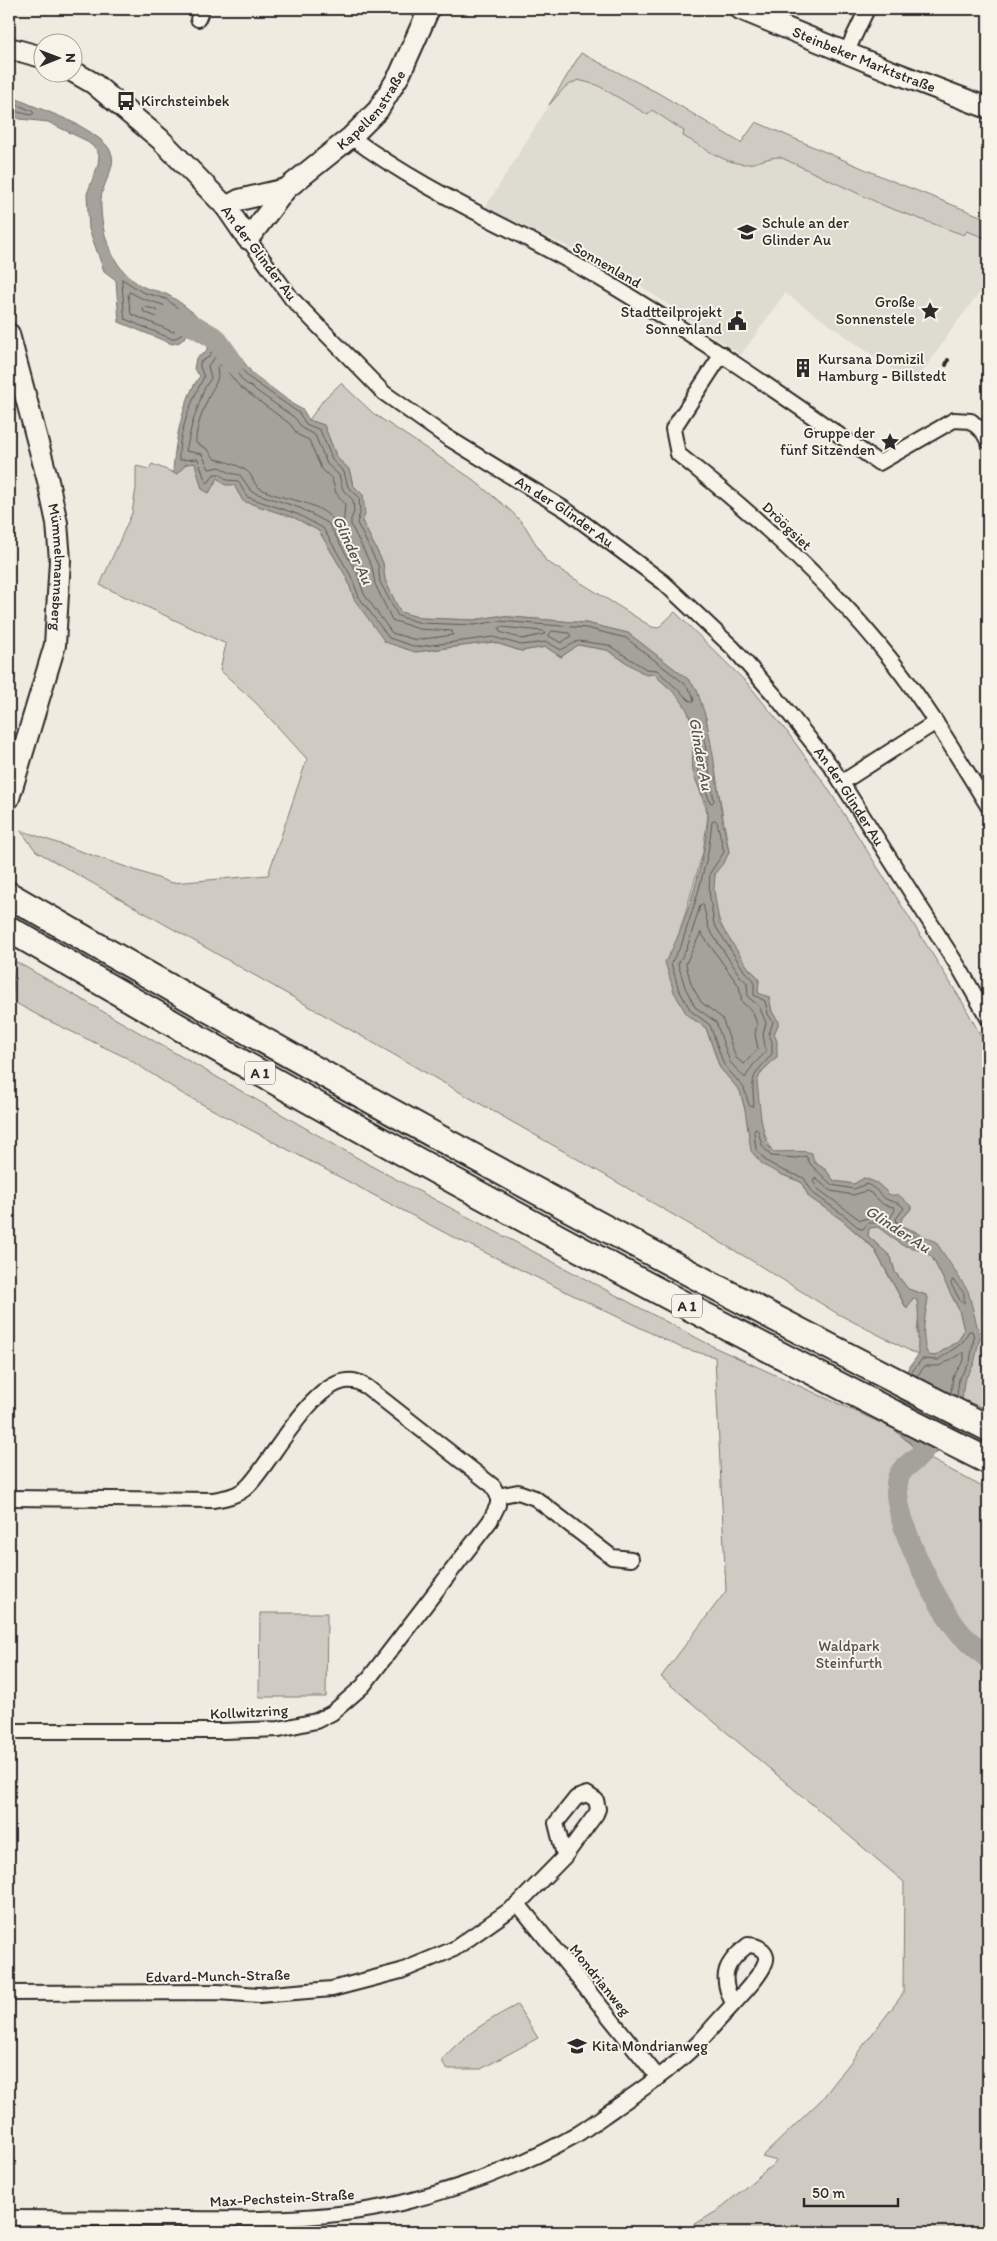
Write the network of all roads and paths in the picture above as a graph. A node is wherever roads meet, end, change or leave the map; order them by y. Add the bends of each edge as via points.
1 (428, 9) edge
2 (740, 9) edge
3 (867, 9) edge
4 (9, 48) edge
5 (846, 53) junction
6 (32, 54) edge
7 (82, 76) edge
8 (988, 108) edge
9 (351, 137) junction
10 (286, 189) junction
11 (226, 207) junction
12 (248, 239) junction
13 (9, 334) edge
14 (722, 354) junction
15 (988, 441) edge
16 (936, 722) junction
17 (841, 783) junction
18 (9, 798) edge
19 (988, 806) edge
20 (9, 895) edge
21 (9, 929) edge
22 (988, 1018) edge
23 (988, 1428) edge
24 (988, 1461) edge
25 (498, 1496) junction
26 (9, 1498) edge
27 (631, 1559) dead end
28 (9, 1731) edge
29 (564, 1855) dead end
30 (518, 1904) junction
31 (9, 1993) edge
32 (734, 2003) dead end
33 (657, 2076) junction
34 (9, 2218) edge

1 - 9 street, Kapellenstraße via 400,74 378,110
2 - 5 street, Steinbeker Marktstraße
3 - 5 street
4 - 6 street
5 - 8 street, Steinbeker Marktstraße
7 - 11 street, An der Glinder Au via 160,139
9 - 10 street, Kapellenstraße
9 - 14 street, Sonnenland via 442,196 599,278
10 - 11 street, Kapellenstraße via 239,200
10 - 12 street, Kapellenstraße
11 - 12 street, An der Glinder Au
12 - 17 street, An der Glinder Au via 292,299 384,393 445,436 566,510 663,582 733,648 776,697
13 - 18 street, Mümmelmannsberg via 48,481 57,523 60,560 55,646
14 - 15 street, Sonnenland via 879,463 954,420 971,420
14 - 16 street, Dröögsiet via 673,429 678,454 770,531 839,601 891,660
16 - 17 street
16 - 19 street, Dröögsiet
17 - 22 street, An der Glinder Au
20 - 23 highway, A 1 via 444,1142
21 - 24 highway, A 1 via 161,1018 513,1214
25 - 26 street via 493,1486 367,1387 353,1381 329,1386 314,1399 247,1487 229,1498
25 - 27 street via 518,1492 535,1498 612,1557
25 - 28 street, Kollwitzring via 498,1505 490,1521 363,1686 332,1713 316,1721 279,1729 224,1731
29 - 30 street, Edvard-Munch-Straße
30 - 31 street, Edvard-Munch-Straße via 454,1949 401,1971 332,1989 259,1995 218,1992
30 - 33 street, Mondrianweg
32 - 33 street, Max-Pechstein-Straße via 698,2045
33 - 34 street, Max-Pechstein-Straße via 576,2135 505,2170 400,2203 343,2213 238,2220

